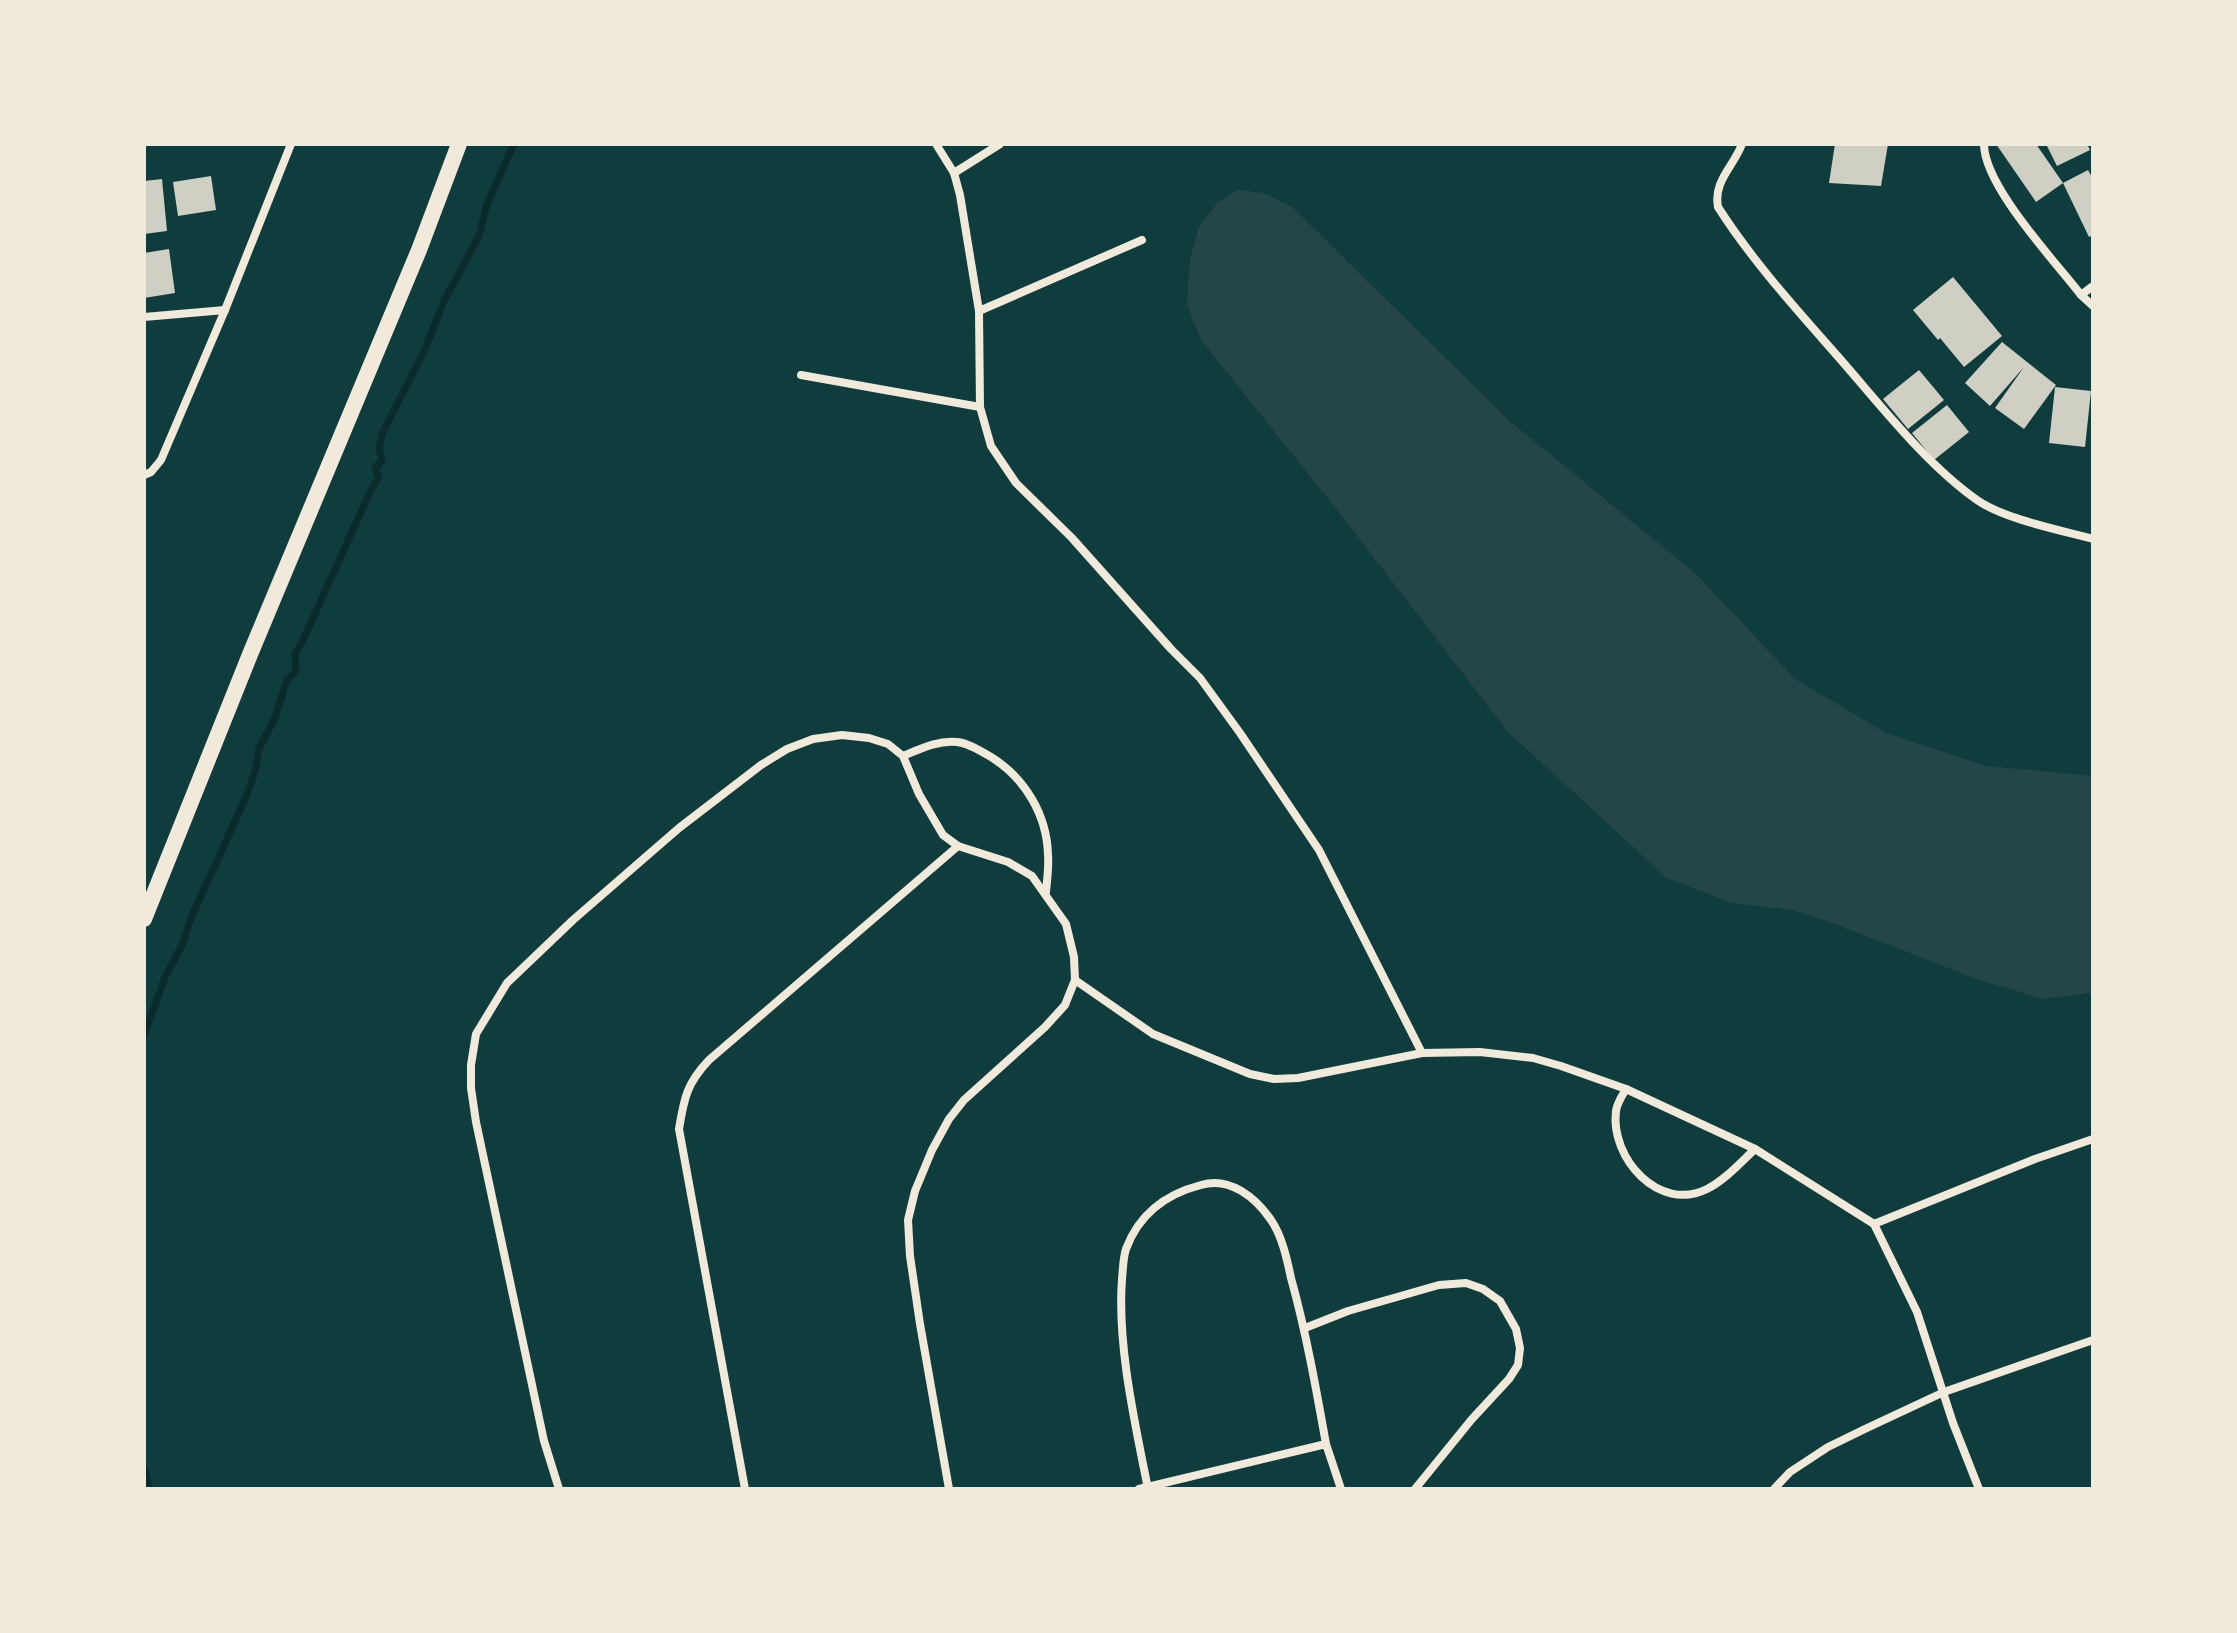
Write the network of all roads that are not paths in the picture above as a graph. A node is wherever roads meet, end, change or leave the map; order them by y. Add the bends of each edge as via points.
1 (291, 144) edge
2 (459, 144) edge
3 (936, 144) edge
4 (1000, 144) edge
5 (1742, 144) edge
6 (1984, 144) edge
7 (954, 173) junction
8 (1142, 240) dead end
9 (2093, 286) edge
10 (2081, 295) junction
11 (2093, 306) edge
12 (225, 310) junction
13 (979, 311) junction
14 (144, 317) edge
15 (801, 375) dead end
16 (980, 407) junction
17 (144, 475) edge
18 (2093, 539) edge
19 (903, 756) junction
20 (958, 846) junction
21 (1046, 893) junction
22 (144, 919) edge
23 (1075, 980) junction
24 (1422, 1053) junction
25 (1626, 1089) junction
26 (2093, 1139) edge
27 (1755, 1149) junction
28 (1874, 1224) junction
29 (1305, 1328) junction
30 (2093, 1340) edge
31 (1944, 1392) junction
32 (1326, 1444) junction
33 (1145, 1488) edge
34 (559, 1489) edge
35 (745, 1489) edge
36 (949, 1489) edge
37 (1341, 1489) edge
38 (1415, 1489) edge
39 (1774, 1489) edge
40 (1979, 1489) edge

1 - 12 street
2 - 22 main road
3 - 7 street
4 - 7 street
5 - 18 street via 1716,195 1718,207 1773,281 1904,433 1979,502
6 - 10 street via 1984,156 2001,192
7 - 13 street
8 - 13 street
9 - 10 street
10 - 11 street
12 - 14 street
12 - 17 street via 161,460
13 - 16 street
15 - 16 street
16 - 24 street via 991,446 1016,483 1200,678 1285,798 1319,850
19 - 20 street via 932,818
19 - 21 street via 957,742 1003,764 1027,789 1046,833
19 - 34 street via 888,744 842,735 813,739 761,765 679,828 546,945 507,983 476,1034 471,1088 476,1122 544,1441
20 - 21 street via 1008,862 1032,876
20 - 35 street via 709,1060 684,1097 679,1129
21 - 23 street via 1066,924
23 - 24 street via 1153,1034 1250,1074 1298,1078
23 - 36 street via 1065,1005 949,1119 921,1177 908,1220
24 - 25 street via 1533,1058
25 - 27 street
25 - 27 street via 1616,1107 1622,1152 1638,1175 1664,1192 1706,1189
26 - 28 street
27 - 28 street
28 - 31 street via 1917,1312
29 - 32 street
29 - 33 street via 1272,1222 1251,1196 1233,1185 1206,1183 1174,1193 1142,1220 1124,1253 1121,1296
29 - 38 street via 1439,1285 1466,1283 1500,1301 1516,1329 1518,1365
30 - 31 street
31 - 39 street via 1828,1447
31 - 40 street
32 - 33 street
32 - 37 street

